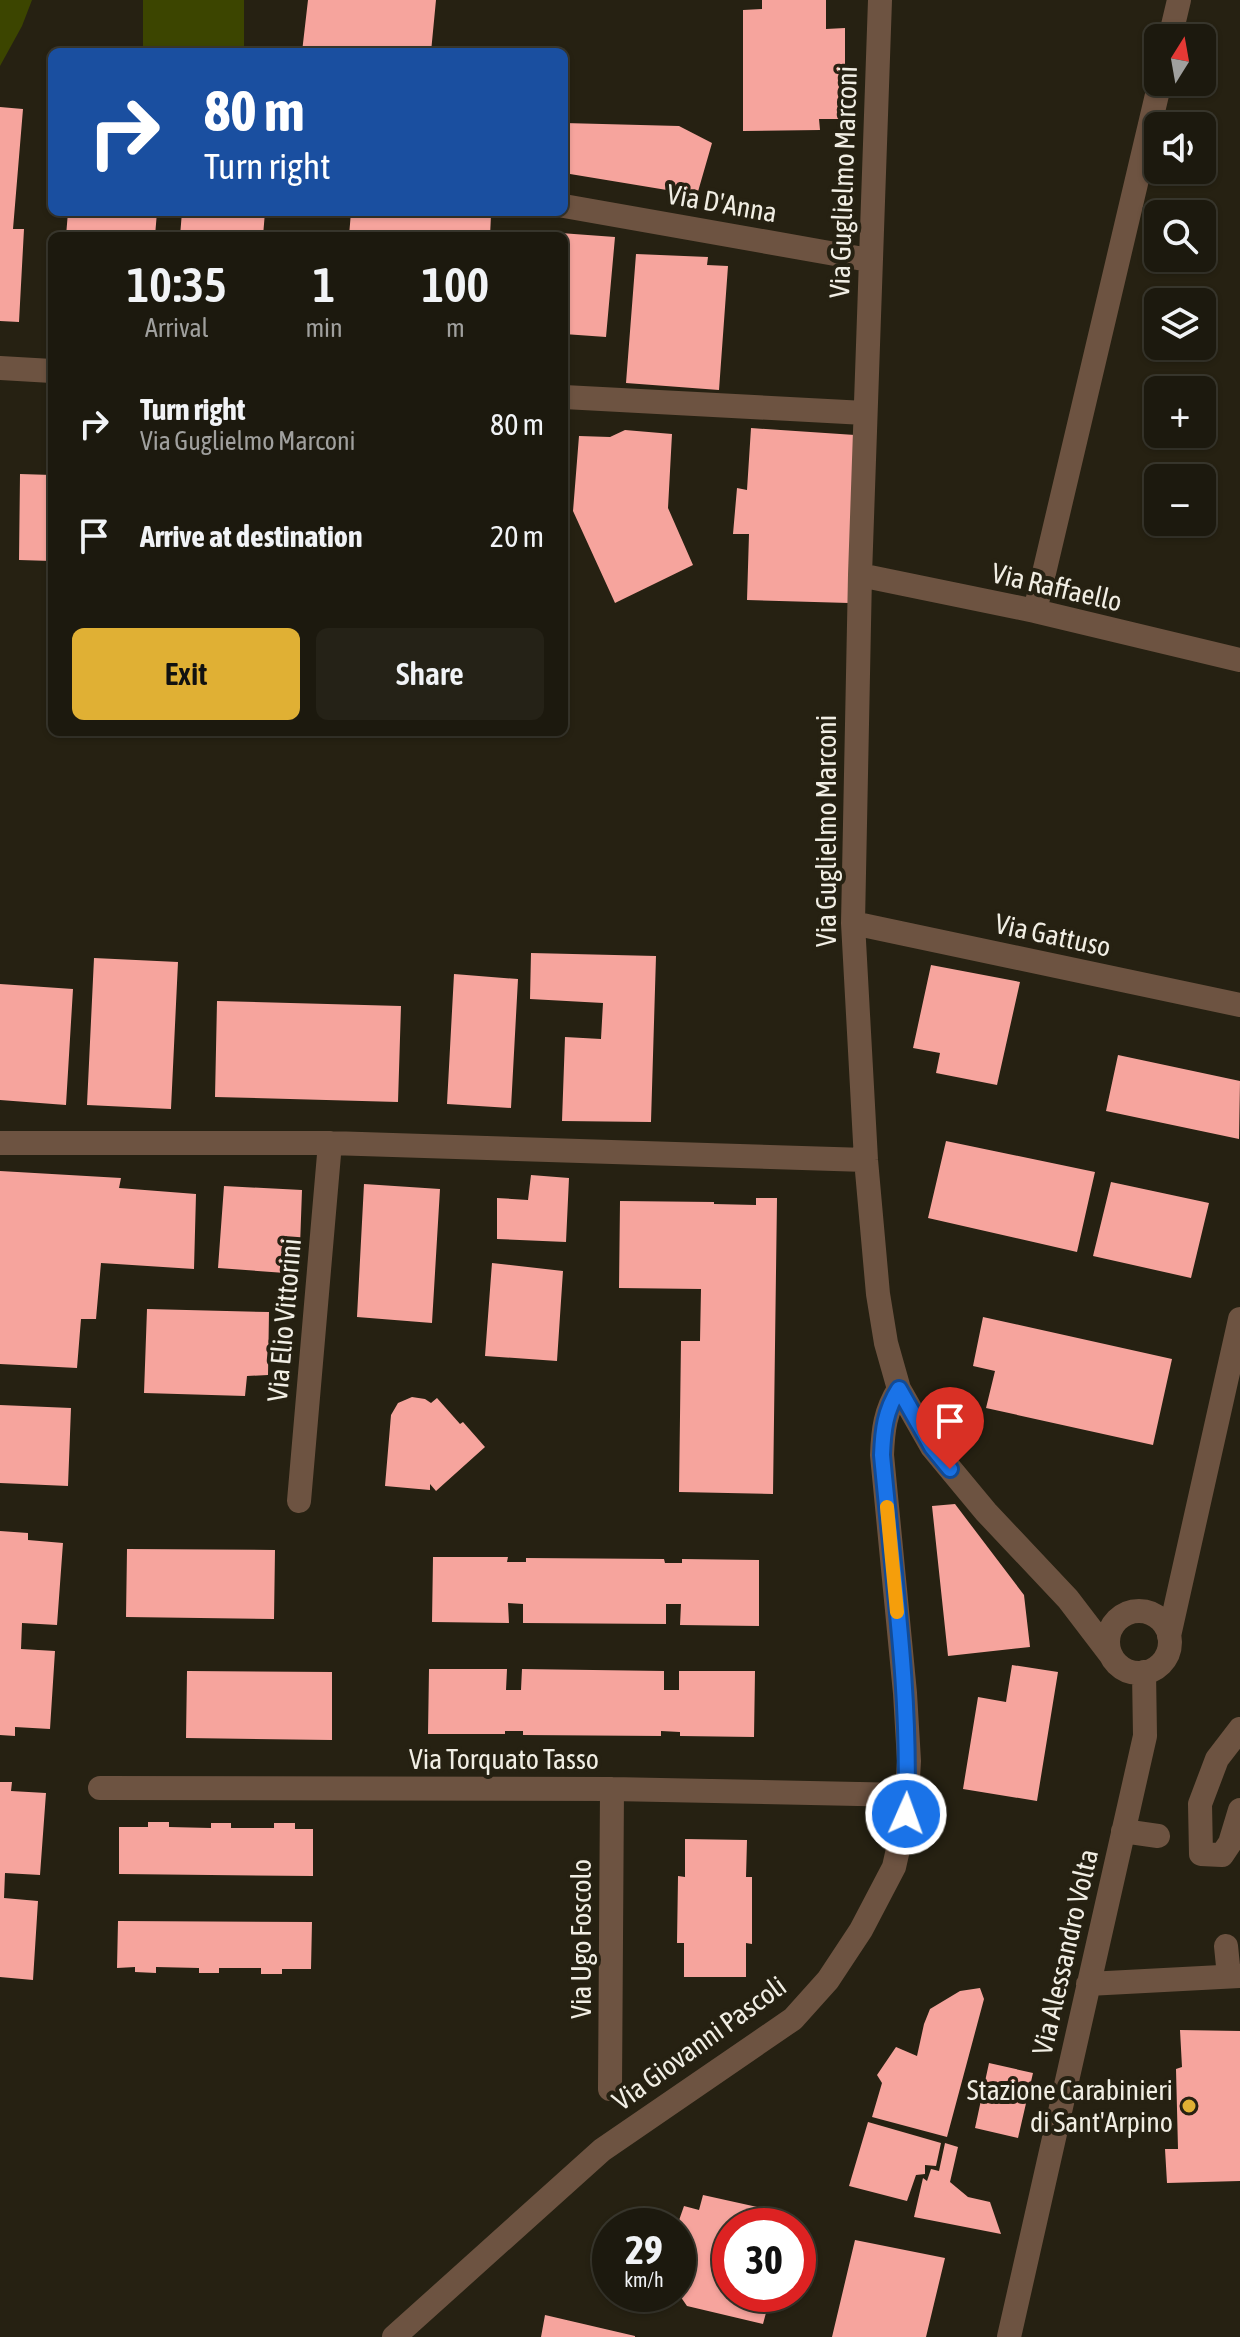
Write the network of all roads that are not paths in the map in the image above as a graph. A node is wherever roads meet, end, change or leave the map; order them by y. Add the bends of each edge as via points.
1 (880, 0) edge
2 (1179, 0) edge
3 (1173, 24) edge
4 (1157, 96) edge
5 (568, 207) edge
6 (869, 260) junction
7 (0, 368) edge
8 (48, 371) edge
9 (568, 397) edge
10 (865, 413) junction
11 (860, 575) junction
12 (1035, 611) junction
13 (1240, 660) edge
14 (853, 923) junction
15 (1240, 1005) edge
16 (0, 1143) edge
17 (330, 1143) junction
18 (866, 1160) junction
19 (1240, 1319) edge
20 (899, 1389) junction
21 (299, 1501) dead end
22 (1068, 1599) junction
23 (1121, 1617) junction
24 (1169, 1636) junction
25 (1110, 1654) junction
26 (1144, 1672) junction
27 (1240, 1729) edge
28 (100, 1788) dead end
29 (612, 1789) junction
30 (907, 1795) junction
31 (1240, 1810) edge
32 (1123, 1831) junction
33 (1158, 1836) dead end
34 (1226, 1946) dead end
35 (1234, 1976) edge
36 (1088, 1984) junction
37 (610, 2089) dead end
38 (394, 2337) edge
39 (1009, 2337) edge

1 - 6 street, Via Guglielmo Marconi
2 - 3 street
4 - 12 street
5 - 6 street, Via D'Anna
6 - 10 street, Via Guglielmo Marconi
7 - 8 street
9 - 10 street
10 - 11 street, Via Guglielmo Marconi
11 - 12 street, Via Raffaello
11 - 14 street, Via Guglielmo Marconi
12 - 13 street, Via Raffaello
14 - 15 street, Via Gattuso
14 - 18 street, Via Guglielmo Marconi
16 - 17 street
17 - 18 street
17 - 21 street, Via Elio Vittorini
18 - 20 street, Via Guglielmo Marconi via 878,1294
19 - 24 street
20 - 22 street, Via Guglielmo Marconi via 932,1447
20 - 30 street, Via Giovanni Pascoli via 883,1424 882,1455 905,1693
22 - 23 street, Via Guglielmo Marconi
22 - 25 street, Via Guglielmo Marconi
23 - 24 street via 1150,1613
23 - 25 street via 1109,1634
24 - 26 street via 1167,1655
25 - 26 street via 1124,1669
26 - 32 street, Via Alessandro Volta via 1145,1736
27 - 31 street via 1217,1759 1200,1804 1201,1854 1222,1855
28 - 29 street, Via Torquato Tasso
29 - 30 street, Via Torquato Tasso
29 - 37 street, Via Ugo Foscolo
30 - 38 street, Via Giovanni Pascoli via 894,1867 828,1980 793,2019 602,2150
32 - 33 street
32 - 36 street, Via Alessandro Volta
34 - 35 street
35 - 36 street
36 - 39 street, Via Alessandro Volta

